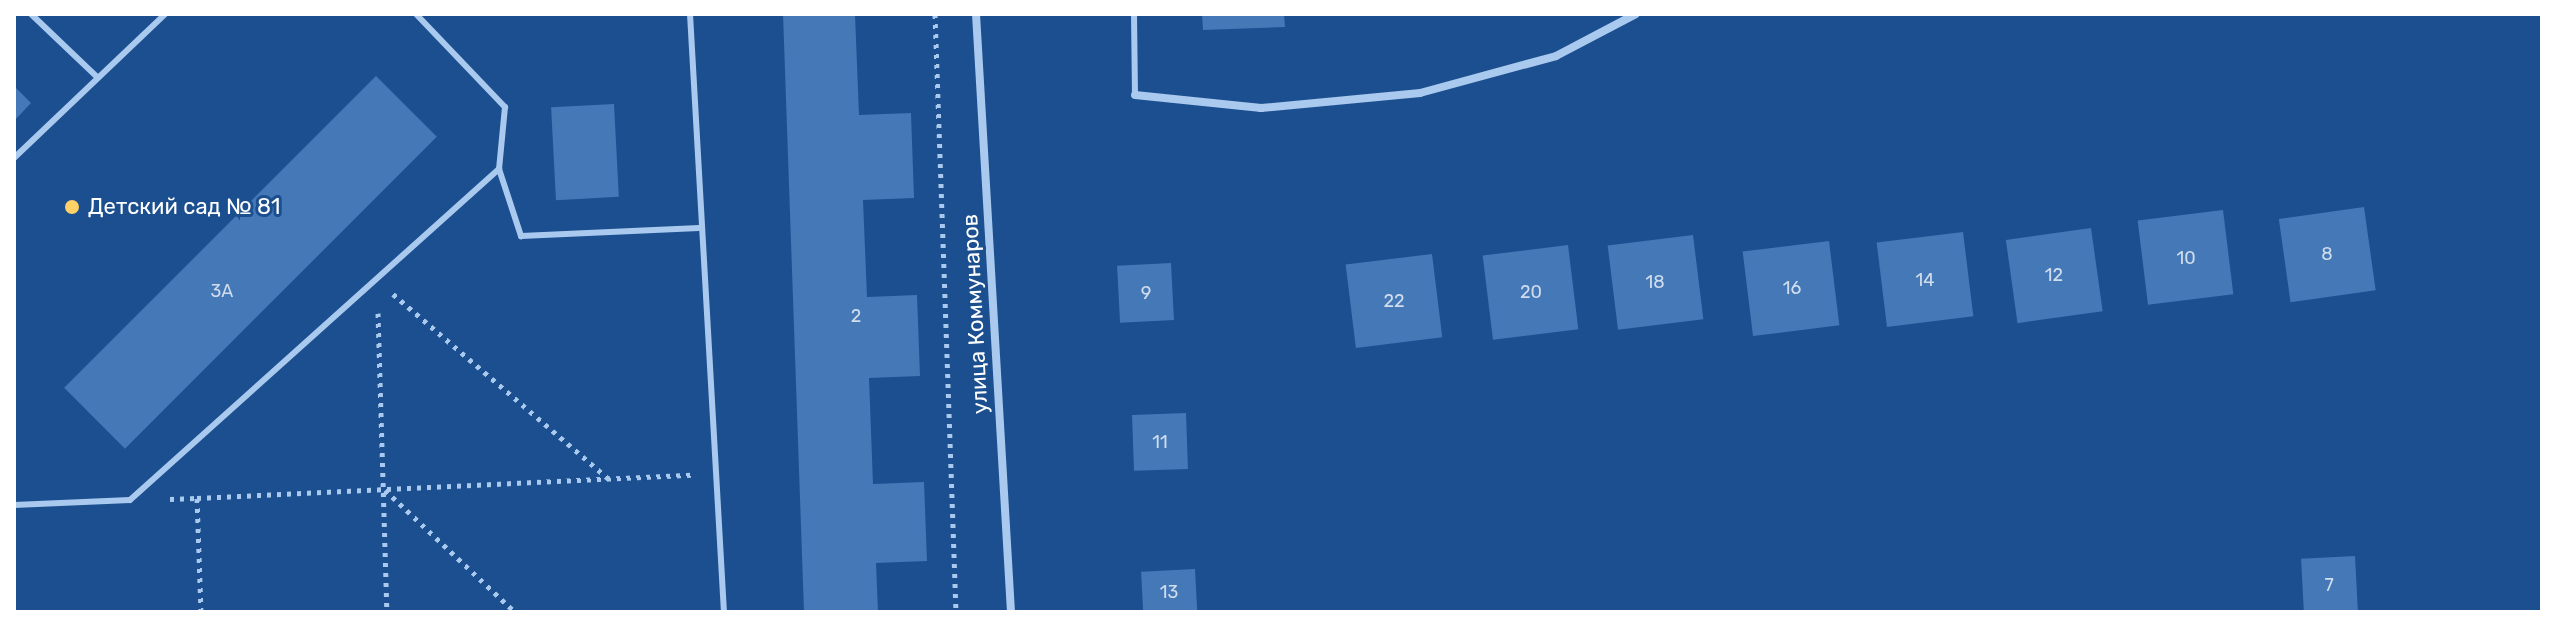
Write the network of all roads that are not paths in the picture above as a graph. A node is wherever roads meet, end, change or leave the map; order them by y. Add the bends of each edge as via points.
1 (31, 14) edge
2 (165, 14) edge
3 (416, 14) edge
4 (690, 14) edge
5 (976, 14) edge
6 (1134, 14) edge
7 (1636, 14) edge
8 (96, 76) junction
9 (1135, 95) joint
10 (14, 158) edge
11 (499, 169) junction
12 (699, 228) junction
13 (14, 505) edge
14 (724, 612) edge
15 (1011, 612) edge

1 - 8 lane
2 - 8 lane
3 - 11 lane via 505,107
4 - 12 lane
5 - 15 street, улица Коммунаров
6 - 9 lane
7 - 9 street via 1556,56 1420,93 1261,108
8 - 10 lane
11 - 12 lane via 521,236
11 - 13 lane via 130,500
12 - 14 lane

